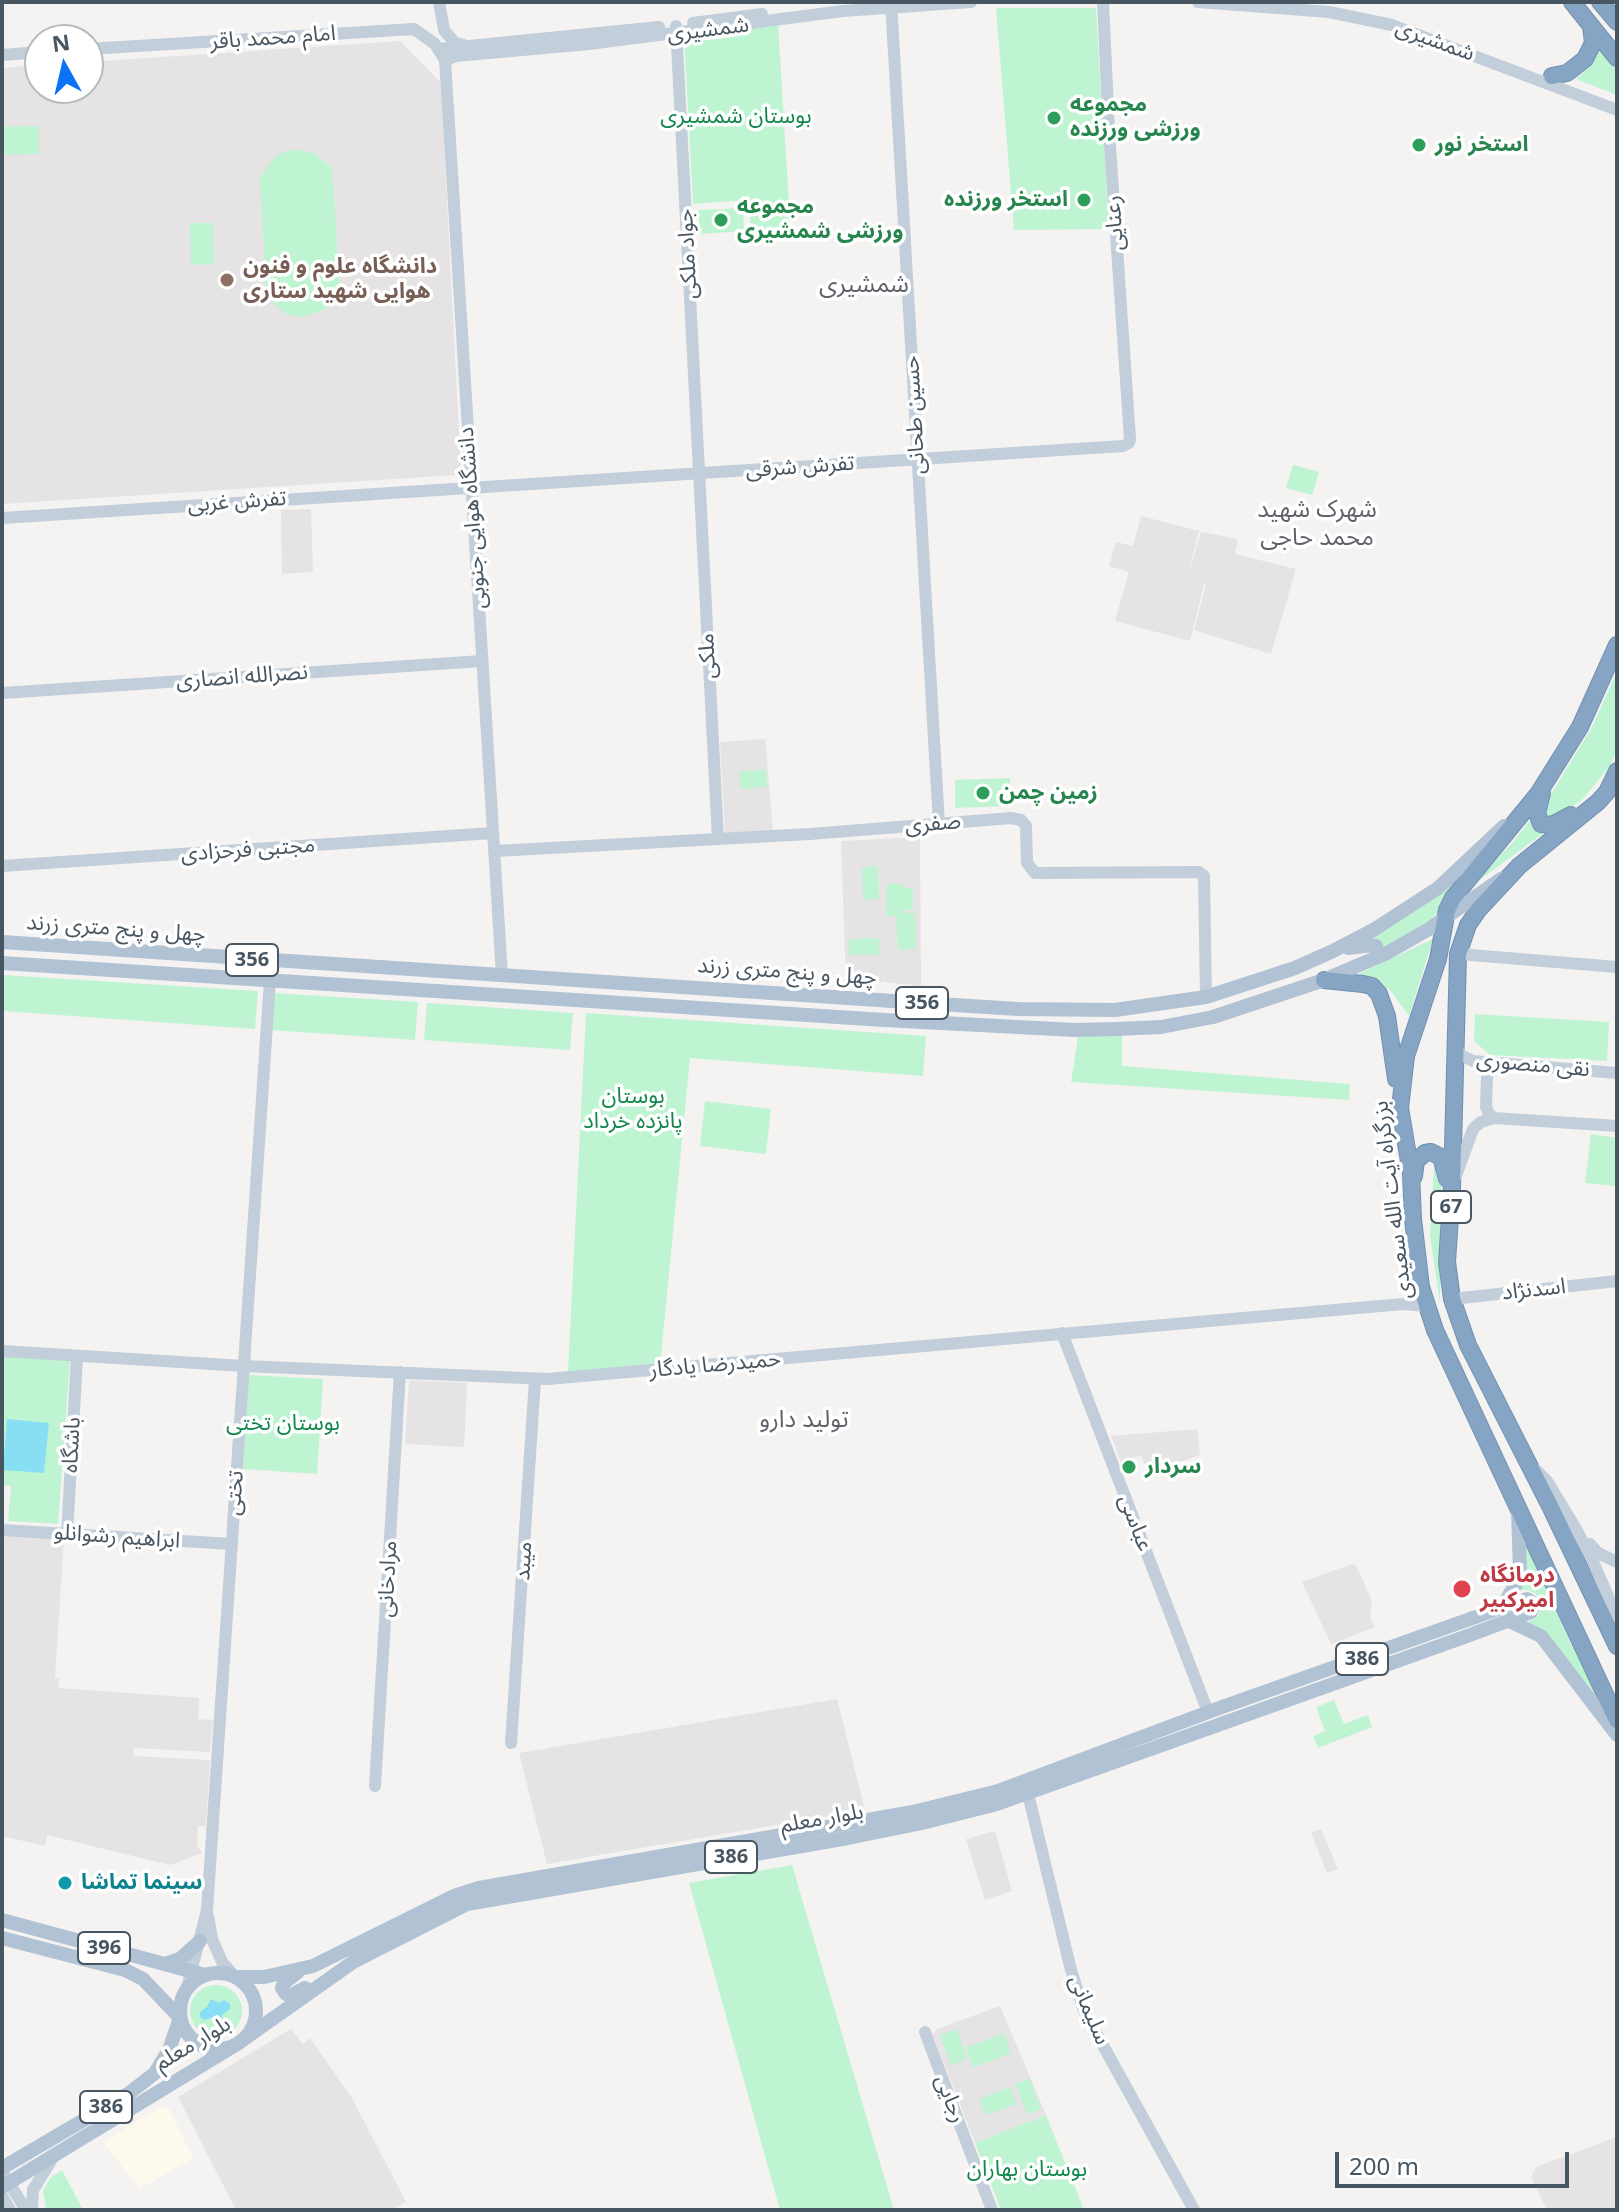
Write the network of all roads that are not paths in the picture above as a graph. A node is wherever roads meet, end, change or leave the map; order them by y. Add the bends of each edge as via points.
1 (439, 2) edge
2 (861, 2) edge
3 (971, 2) edge
4 (1103, 2) edge
5 (1198, 2) edge
6 (1297, 2) edge
7 (1572, 2) edge
8 (1600, 2) edge
9 (944, 3) edge
10 (891, 4) edge
11 (905, 4) edge
12 (1274, 5) edge
13 (842, 7) edge
14 (441, 22) junction
15 (1617, 22) edge
16 (1398, 23) junction
17 (1591, 26) junction
18 (414, 29) junction
19 (676, 30) junction
20 (523, 45) junction
21 (467, 46) junction
22 (104, 48) edge
23 (24, 53) edge
24 (2, 55) edge
25 (442, 55) junction
26 (1485, 56) junction
27 (1617, 58) edge
28 (1552, 76) junction
29 (1617, 101) edge
30 (1617, 110) edge
31 (1129, 443) joint
32 (918, 459) junction
33 (699, 474) junction
34 (471, 486) junction
35 (2, 518) edge
36 (1617, 645) edge
37 (482, 661) junction
38 (2, 693) edge
39 (1617, 771) edge
40 (1547, 780) junction
41 (1607, 793) edge
42 (939, 824) junction
43 (493, 833) junction
44 (718, 839) junction
45 (495, 851) junction
46 (2, 866) edge
47 (1519, 866) junction
48 (1444, 920) junction
49 (2, 942) edge
50 (1333, 951) junction
51 (1458, 954) junction
52 (1377, 957) junction
53 (2, 963) edge
54 (1617, 967) edge
55 (452, 972) junction
56 (502, 976) junction
57 (270, 980) junction
58 (565, 980) junction
59 (1324, 980) junction
60 (451, 991) junction
61 (504, 994) junction
62 (1206, 997) junction
63 (558, 998) junction
64 (1455, 1046) junction
65 (1502, 1064) junction
66 (1617, 1073) edge
67 (1400, 1108) junction
68 (1494, 1118) junction
69 (1617, 1126) edge
70 (1452, 1187) junction
71 (1413, 1199) junction
72 (1451, 1205) junction
73 (1617, 1281) edge
74 (1452, 1299) junction
75 (1427, 1306) junction
76 (1062, 1333) junction
77 (2, 1351) edge
78 (77, 1357) junction
79 (244, 1366) junction
80 (400, 1372) junction
81 (535, 1379) junction
82 (1527, 1462) junction
83 (1518, 1506) junction
84 (1575, 1527) junction
85 (2, 1530) edge
86 (67, 1534) junction
87 (232, 1544) junction
88 (1617, 1562) edge
89 (1504, 1614) junction
90 (1617, 1617) edge
91 (1617, 1646) edge
92 (1208, 1712) junction
93 (1617, 1720) edge
94 (1617, 1735) edge
95 (511, 1743) dead end
96 (375, 1786) dead end
97 (1028, 1794) junction
98 (207, 1910) junction
99 (2, 1920) edge
100 (2, 1938) edge
101 (200, 1941) junction
102 (164, 1964) junction
103 (302, 1970) junction
104 (198, 1974) junction
105 (333, 1975) junction
106 (235, 1977) junction
107 (180, 2018) junction
108 (925, 2032) dead end
109 (237, 2044) junction
110 (53, 2158) junction
111 (5, 2191) edge
112 (26, 2210) edge
113 (32, 2210) edge
114 (992, 2210) edge
115 (1194, 2210) edge

1 - 14 street
2 - 13 street, شمشیری
3 - 9 street, شمشیری
4 - 31 street, رعنایی
5 - 12 street, شمشیری
6 - 16 street, شمشیری via 1354,8
7 - 17 highway
8 - 15 highway
9 - 11 street, شمشیری
10 - 11 street, شمشیری
10 - 13 street, شمشیری
10 - 32 street, حسین طحانی
12 - 16 street, شمشیری
13 - 19 street, شمشیری
14 - 18 street, امام محمد باقر
14 - 21 street via 455,43
16 - 26 street, شمشیری
17 - 27 highway
17 - 28 highway via 1593,43 1585,59 1567,73
18 - 22 street, امام محمد باقر
18 - 25 street
19 - 20 street, شمشیری
19 - 33 street, جواد ملکی
20 - 21 street, شمشیری
20 - 25 street, شمشیری
21 - 25 street, شمشیری
23 - 24 street
25 - 34 street, دانشگاه هوایی جنوبی
26 - 28 street, شمشیری
26 - 30 street, شمشیری
28 - 29 street, شمشیری
31 - 32 street, تفرش شرقی
32 - 33 street, تفرش شرقی
32 - 42 street, حسین طحانی
33 - 34 street, تفرش شرقی
33 - 44 street, ملکی
34 - 35 street, تفرش غربی
34 - 37 street, دانشگاه هوایی جنوبی
36 - 40 highway, بزرگراه آیت الله سعیدی / 67 via 1585,716
37 - 38 street, نصرالله انصاری
37 - 43 street, دانشگاه هوایی جنوبی
39 - 41 highway, بزرگراه آیت الله سعیدی / 67
40 - 41 highway via 1537,813 1541,824 1552,825
40 - 48 highway, بزرگراه آیت الله سعیدی / 67 via 1453,898
40 - 50 main road, چهل و پنج متری زرند / 356 via 1454,875
41 - 47 highway, بزرگراه آیت الله سعیدی / 67
42 - 44 street, صفری
42 - 62 street, صفری via 1021,820 1026,826 1027,863 1035,873 1199,872 1206,880
43 - 45 street, دانشگاه هوایی جنوبی
43 - 46 street, مجتبی فرحزادی
44 - 45 street, صفری
45 - 56 street, دانشگاه هوایی جنوبی
47 - 48 main road, چهل و پنج متری زرند / 356
47 - 51 highway, بزرگراه آیت الله سعیدی / 67 via 1472,918
48 - 52 main road, چهل و پنج متری زرند / 356
48 - 67 highway, بزرگراه آیت الله سعیدی / 67 via 1438,959 1406,1056
49 - 55 main road, چهل و پنج متری زرند / 356
50 - 52 main road via 1372,945
50 - 62 main road, چهل و پنج متری زرند / 356
51 - 54 street
51 - 64 highway, بزرگراه آیت الله سعیدی / 67
52 - 59 main road, چهل و پنج متری زرند / 356
53 - 57 main road, چهل و پنج متری زرند / 356
55 - 56 main road, چهل و پنج متری زرند / 356
55 - 60 main road via 461,982
56 - 58 main road, چهل و پنج متری زرند / 356
56 - 61 main road
57 - 60 main road, چهل و پنج متری زرند / 356
57 - 79 street, تختی
58 - 62 main road, چهل و پنج متری زرند / 356 via 1018,1009 1115,1010
58 - 63 main road via 549,988
59 - 63 main road, چهل و پنج متری زرند / 356 via 1213,1017 1161,1027 1075,1030
59 - 67 highway via 1372,986 1379,994
60 - 61 main road, چهل و پنج متری زرند / 356
61 - 63 main road, چهل و پنج متری زرند / 356
64 - 65 street, نقی منصوری via 1466,1059
64 - 70 highway, بزرگراه آیت الله سعیدی / 67
65 - 66 street, نقی منصوری
65 - 68 street via 1487,1077 1486,1107
67 - 71 highway, بزرگراه آیت الله سعیدی / 67
68 - 69 street
68 - 70 street via 1473,1129
70 - 72 highway, بزرگراه آیت الله سعیدی / 67
71 - 72 highway via 1416,1161 1425,1153 1437,1153
71 - 75 highway, بزرگراه آیت الله سعیدی / 67
72 - 74 highway, بزرگراه آیت الله سعیدی / 67 via 1447,1262
73 - 74 street, اسدنژاد
74 - 82 highway, بزرگراه آیت الله سعیدی / 67 via 1468,1345
75 - 76 street, حمیدرضا یادگار
75 - 83 highway, بزرگراه آیت الله سعیدی / 67
76 - 81 street, حمیدرضا یادگار
76 - 92 street, عباسی
77 - 78 street, حمیدرضا یادگار
78 - 79 street, حمیدرضا یادگار
78 - 86 street, باشگاه
79 - 80 street, حمیدرضا یادگار
79 - 87 street, تختی
80 - 81 street, حمیدرضا یادگار
80 - 96 street, مرادخانی
81 - 95 street, میبد
82 - 84 street via 1547,1481
82 - 91 highway, بزرگراه آیت الله سعیدی / 67
83 - 89 main road via 1520,1573
83 - 93 highway, بزرگراه آیت الله سعیدی / 67
84 - 88 street via 1598,1553
84 - 90 street
85 - 86 street, ابراهیم رشوانلو
86 - 87 street, ابراهیم رشوانلو
87 - 98 street, تختی
89 - 92 main road, بلوار معلم / 386
89 - 94 main road via 1541,1636
89 - 97 main road, بلوار معلم / 386
92 - 103 main road, بلوار معلم / 386 via 1027,1781 950,1804 468,1891
97 - 105 main road, بلوار معلم / 386 via 848,1838 486,1899
97 - 115 street, سلیمانی via 1084,2011
98 - 101 street, تختی
98 - 106 street, تختی via 212,1939
99 - 102 main road, 396
100 - 107 main road, 396 via 125,1970 143,1979
101 - 102 main road via 180,1959
101 - 104 street, تختی
102 - 104 main road, 396
103 - 105 main road via 284,1983 286,1994
103 - 106 main road, بلوار معلم / 386
104 - 106 main road
104 - 107 main road via 182,1997
105 - 109 main road, بلوار معلم / 386
106 - 109 main road via 250,1991 256,2010 251,2030
107 - 109 main road via 202,2046 226,2049
107 - 111 main road, بلوار معلم / 386 via 155,2073
108 - 114 street, رجایی
109 - 110 main road, بلوار معلم / 386
110 - 111 main road, بلوار معلم / 386
110 - 113 street via 33,2190
111 - 112 street

